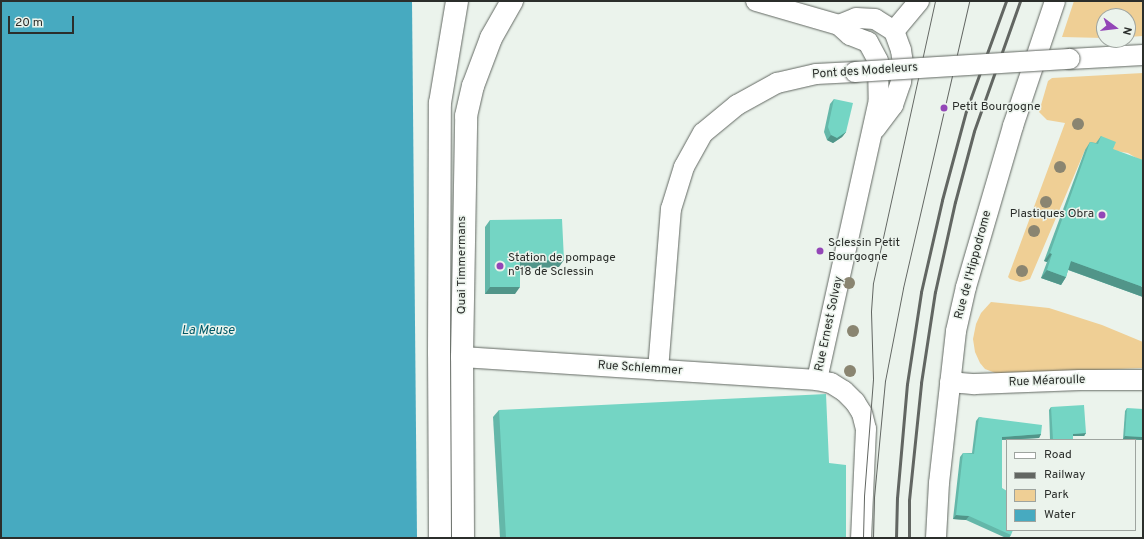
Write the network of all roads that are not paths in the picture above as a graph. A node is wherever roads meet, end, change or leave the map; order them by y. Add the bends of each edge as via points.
1 (457, 1) edge
2 (512, 1) edge
3 (756, 1) edge
4 (919, 1) edge
5 (1055, 1) edge
6 (848, 21) junction
7 (894, 31) junction
8 (1143, 55) edge
9 (871, 133) junction
10 (462, 357) junction
11 (658, 370) junction
12 (818, 380) junction
13 (1143, 380) edge
14 (950, 382) junction
15 (440, 538) edge
16 (463, 538) edge
17 (861, 538) edge
18 (936, 538) edge

1 - 15 main road, Quai Timmermans via 440,103
2 - 10 main road, Quai Timmermans via 491,38 473,86 466,116
3 - 6 street
4 - 7 street
5 - 14 street, Rue de l'Hippodrome via 1015,119 966,287 956,331
6 - 7 street via 875,19
6 - 9 street, Rue Ernest Solvay via 850,35 868,42 878,61 878,100
7 - 9 street via 903,63 901,82 893,105
8 - 11 street, Pont des Modeleurs, bridge via 816,74 777,83 737,106 703,133 684,167 671,209
9 - 12 street, Rue Ernest Solvay
10 - 11 street, Rue Schlemmer
10 - 16 main road, Quai Timmermans
11 - 12 street, Rue Schlemmer
12 - 17 street, Rue Ernest Solvay via 831,382 844,391 862,414 866,429
13 - 14 street, Rue Méaroulle via 975,384
14 - 18 street, Rue de l'Hippodrome

